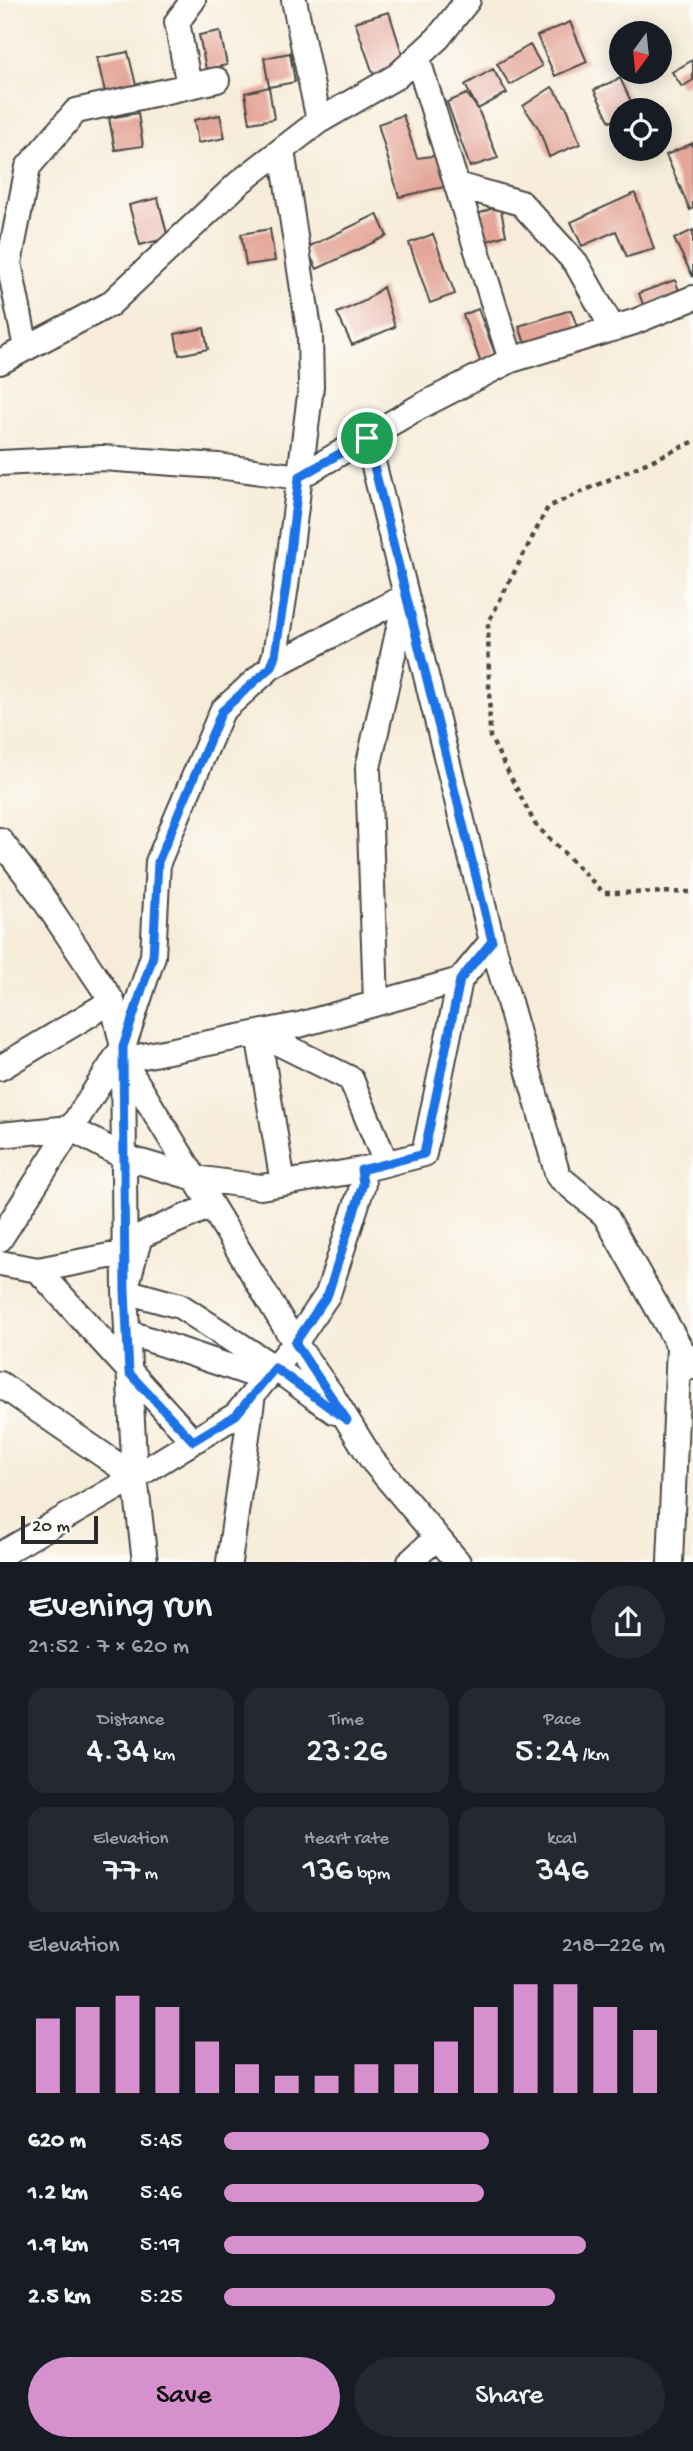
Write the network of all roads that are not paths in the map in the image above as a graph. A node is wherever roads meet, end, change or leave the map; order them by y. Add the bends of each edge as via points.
1 (193, 0) edge
2 (294, 0) edge
3 (468, 0) edge
4 (417, 57) junction
5 (216, 80) dead end
6 (189, 86) junction
7 (319, 121) junction
8 (282, 150) junction
9 (457, 185) junction
10 (693, 298) edge
11 (613, 329) junction
12 (26, 348) junction
13 (512, 360) junction
14 (0, 362) edge
15 (367, 438) junction
16 (0, 463) edge
17 (299, 477) junction
18 (406, 596) junction
19 (271, 667) junction
20 (0, 839) edge
21 (492, 941) junction
22 (460, 980) junction
23 (112, 1001) junction
24 (376, 1003) junction
25 (258, 1033) junction
26 (123, 1054) junction
27 (0, 1068) edge
28 (70, 1128) junction
29 (0, 1135) edge
30 (124, 1157) junction
31 (386, 1163) junction
32 (361, 1170) junction
33 (195, 1178) junction
34 (283, 1183) junction
35 (211, 1206) junction
36 (0, 1239) edge
37 (124, 1253) junction
38 (0, 1263) edge
39 (38, 1270) junction
40 (125, 1291) junction
41 (127, 1332) junction
42 (295, 1343) junction
43 (678, 1346) junction
44 (693, 1367) edge
45 (129, 1373) junction
46 (265, 1380) junction
47 (0, 1384) edge
48 (347, 1420) junction
49 (193, 1441) junction
50 (135, 1477) junction
51 (437, 1537) junction
52 (0, 1555) edge
53 (3, 1562) edge
54 (145, 1562) edge
55 (229, 1562) edge
56 (410, 1562) edge
57 (458, 1562) edge
58 (670, 1562) edge

1 - 6 street via 177,22
2 - 7 street
3 - 4 street
4 - 7 street via 397,76
4 - 9 street
5 - 6 street
6 - 12 street via 76,111 28,167 9,263
7 - 8 street
8 - 12 street via 240,182 110,304
8 - 17 street via 310,336 311,387
9 - 11 street via 521,203 576,263
9 - 13 street
10 - 11 street
11 - 13 street
12 - 14 street
13 - 15 street
15 - 17 street
15 - 18 street
16 - 17 street via 102,457
17 - 19 street
18 - 19 street
18 - 21 street
18 - 24 street via 368,768
19 - 26 street via 222,711 158,862 153,956
20 - 23 street
21 - 22 street
21 - 43 street via 558,1176 605,1215
22 - 24 street
22 - 31 street via 424,1154
23 - 26 street
23 - 27 street
24 - 25 street
25 - 26 street
25 - 31 street via 351,1079
25 - 34 street
26 - 28 street
26 - 30 street
26 - 33 street
28 - 29 street
28 - 30 street
28 - 36 street
30 - 33 street
30 - 37 street
31 - 32 street
32 - 34 street
32 - 42 street via 363,1184 328,1294
33 - 34 street via 261,1187
33 - 35 street
35 - 40 street via 141,1236
35 - 42 street
37 - 39 street
37 - 40 street
38 - 39 street
39 - 45 street
40 - 41 street
40 - 46 street via 180,1306
41 - 45 street
41 - 46 street
42 - 46 street
42 - 48 street
43 - 44 street
43 - 58 street
45 - 49 street
45 - 50 street
46 - 48 street
46 - 49 street via 236,1415
46 - 55 street
47 - 50 street
48 - 51 street via 372,1460
49 - 50 street
50 - 52 street
50 - 54 street
51 - 56 street
51 - 57 street
52 - 53 street

